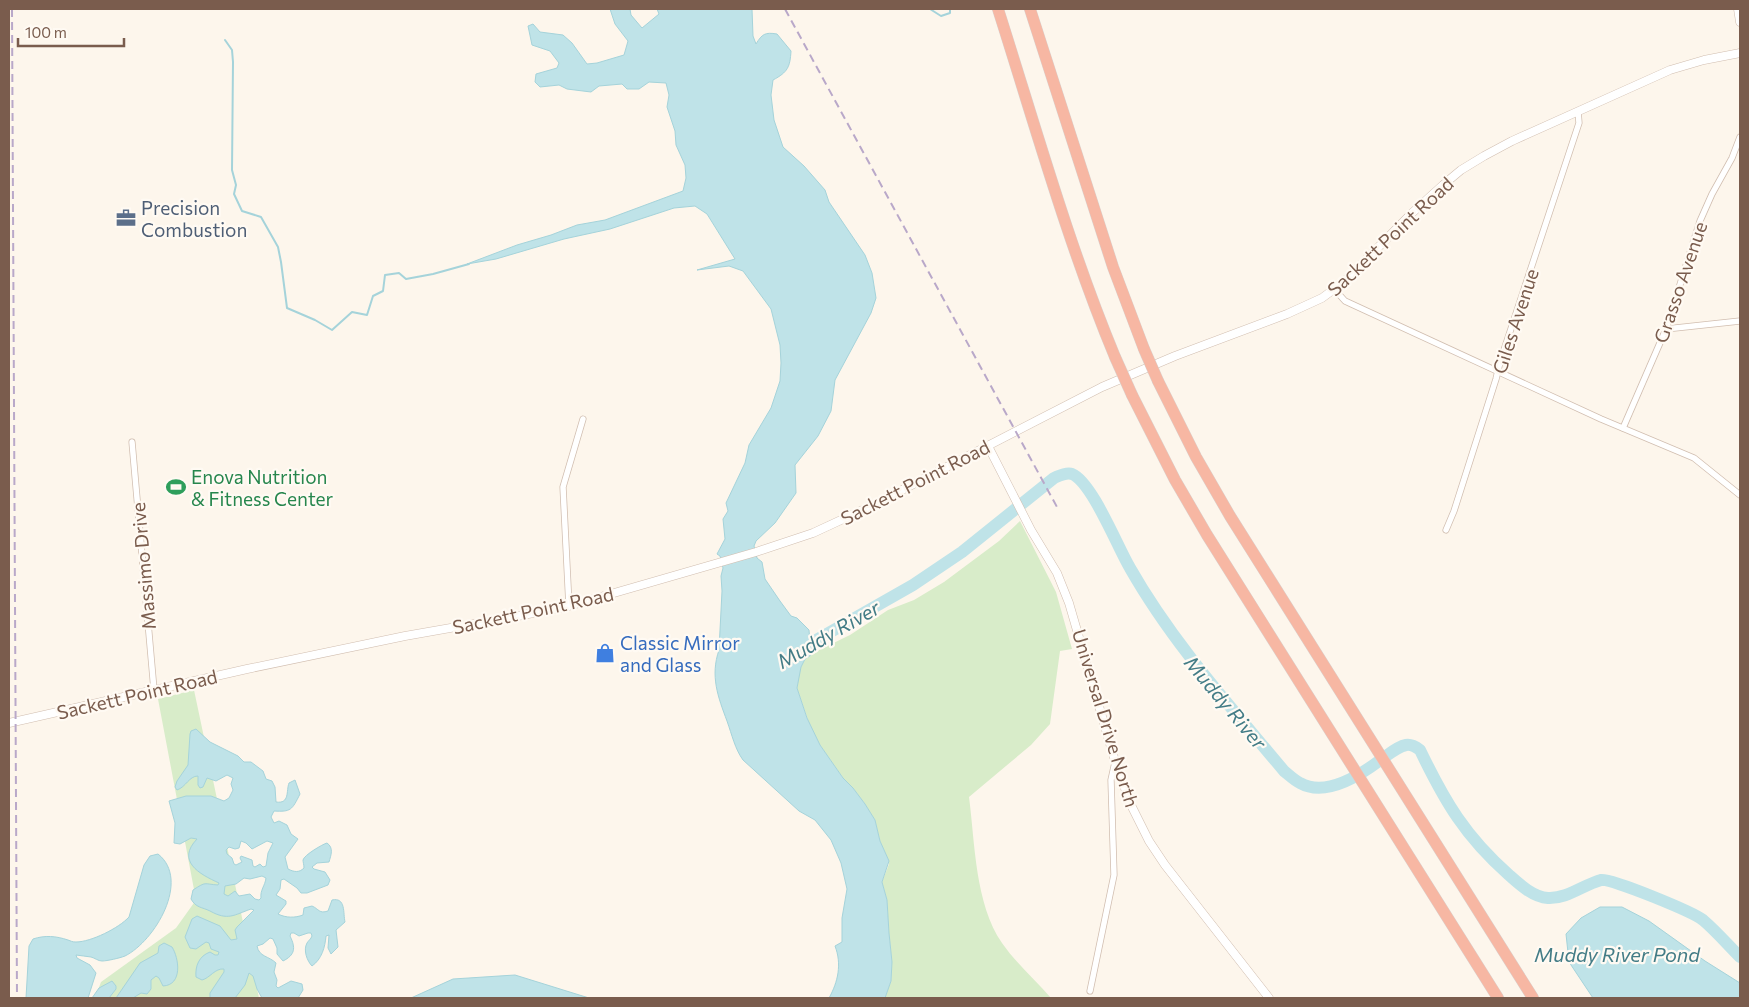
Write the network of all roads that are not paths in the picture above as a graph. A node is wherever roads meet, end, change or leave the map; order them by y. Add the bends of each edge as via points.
1 (998, 9) edge
2 (1030, 9) edge
3 (1738, 9) edge
4 (1740, 22) edge
5 (1740, 52) edge
6 (1578, 111) junction
7 (1740, 137) edge
8 (1335, 290) junction
9 (1740, 320) edge
10 (1666, 329) junction
11 (1498, 372) junction
12 (583, 418) dead end
13 (1624, 428) junction
14 (132, 442) dead end
15 (988, 446) junction
16 (1740, 495) edge
17 (1446, 530) dead end
18 (569, 606) junction
19 (154, 690) junction
20 (9, 723) edge
21 (1115, 761) junction
22 (1090, 991) dead end
23 (1270, 998) edge
24 (1498, 998) edge
25 (1533, 998) edge

1 - 24 highway, bridge via 1079,260 1132,395 1158,447 1191,507
2 - 25 highway, bridge via 1112,267 1144,349 1186,438
3 - 4 street
5 - 6 street, Sackett Point Road via 1670,70
6 - 8 street, Sackett Point Road via 1512,141 1461,170 1433,193
6 - 11 street, Giles Avenue via 1578,123
7 - 10 street, Grasso Avenue via 1700,221
8 - 11 street via 1345,301
8 - 15 street, Sackett Point Road via 1303,307 1102,387
9 - 10 street
10 - 13 street, Grasso Avenue
11 - 13 street
11 - 17 street, Giles Avenue
12 - 18 street via 563,487
13 - 16 street via 1694,458
14 - 19 street, Massimo Drive
15 - 18 street, Sackett Point Road via 800,538
15 - 21 street, Universal Drive North via 1057,573 1069,603
18 - 19 street, Sackett Point Road via 404,636
19 - 20 street, Sackett Point Road
21 - 22 street via 1111,780 1114,876
21 - 23 street, Universal Drive North via 1149,841

